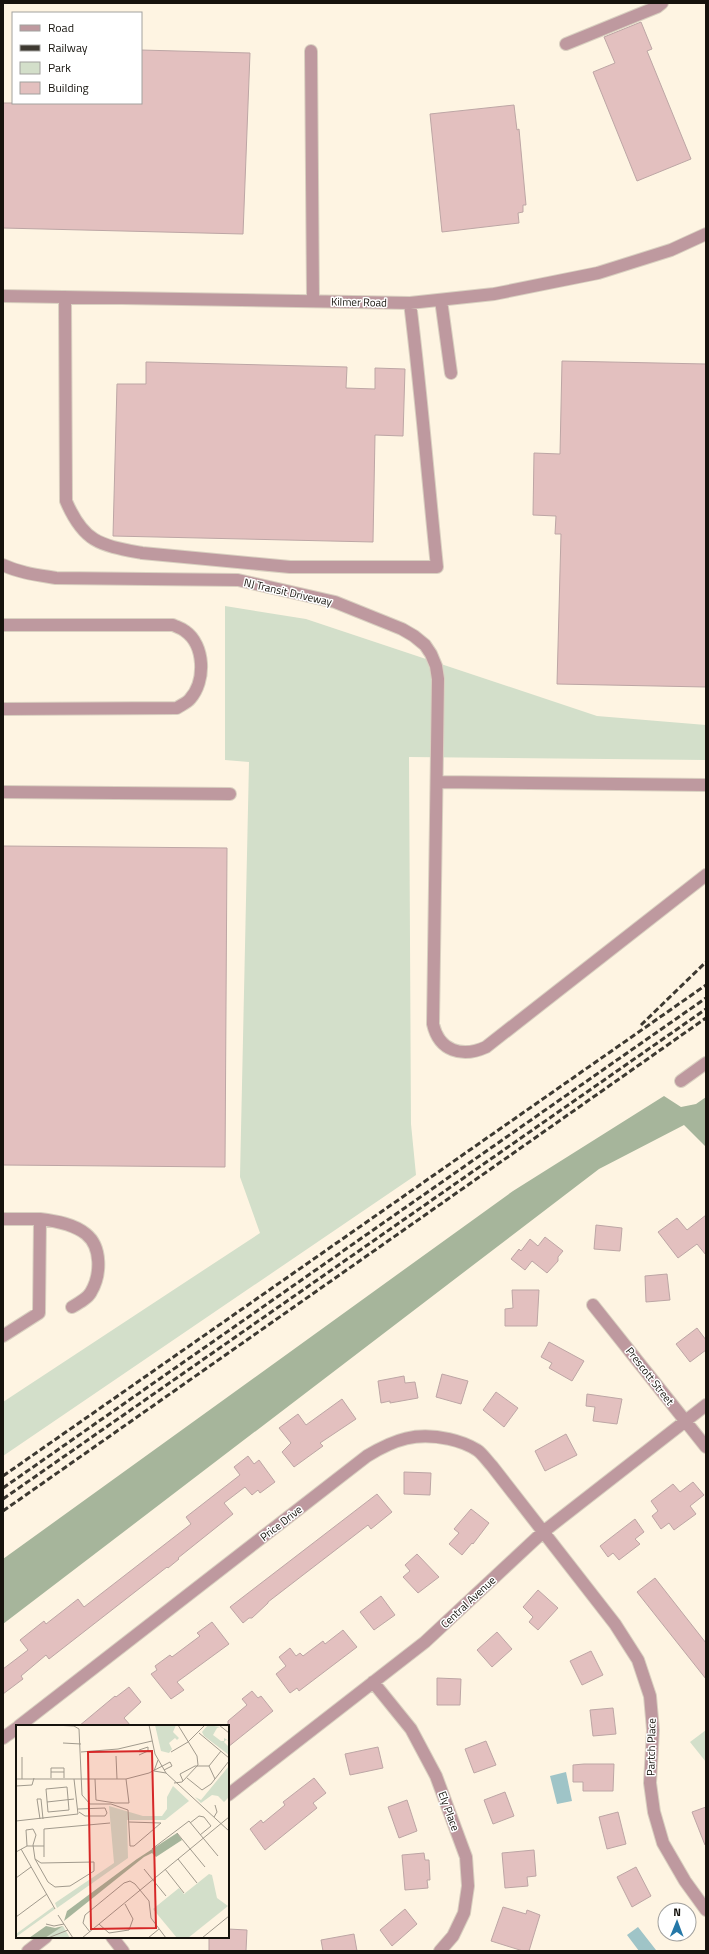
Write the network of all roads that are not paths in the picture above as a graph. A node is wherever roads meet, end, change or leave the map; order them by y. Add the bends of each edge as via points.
1 (662, 3) edge
2 (566, 44) dead end
3 (311, 51) dead end
4 (706, 234) edge
5 (3, 296) edge
6 (65, 297) junction
7 (441, 300) junction
8 (313, 301) junction
9 (410, 303) junction
10 (451, 373) dead end
11 (3, 565) edge
12 (3, 625) edge
13 (3, 709) edge
14 (437, 782) junction
15 (706, 784) edge
16 (3, 792) edge
17 (230, 794) dead end
18 (706, 875) edge
19 (706, 1063) edge
20 (681, 1081) dead end
21 (3, 1219) edge
22 (40, 1219) junction
23 (593, 1305) dead end
24 (72, 1307) dead end
25 (3, 1336) edge
26 (706, 1405) edge
27 (685, 1422) junction
28 (706, 1447) edge
29 (544, 1532) junction
30 (373, 1682) junction
31 (21, 1725) edge
32 (16, 1728) edge
33 (3, 1738) edge
34 (229, 1794) edge
35 (706, 1910) edge
36 (45, 1938) edge
37 (113, 1938) edge
38 (28, 1951) edge
39 (123, 1951) edge
40 (440, 1951) edge

1 - 2 street
3 - 8 street
4 - 7 street, Kilmer Road via 671,250 598,273 494,294
5 - 6 street, Kilmer Road
6 - 8 street, Kilmer Road
6 - 9 street via 66,501 80,528 93,540 142,553 290,567 437,567
7 - 9 street, Kilmer Road
7 - 10 street
8 - 9 street, Kilmer Road
11 - 14 street, NJ Transit Driveway via 33,575 56,578 238,580 335,602 402,629 425,645 436,666
12 - 13 street via 173,625 185,631 196,644 201,676 189,700 177,708
14 - 15 street
14 - 18 street, NJ Transit Driveway via 433,1024 435,1035 458,1052 476,1052 486,1048
16 - 17 street
19 - 20 street
21 - 22 street
22 - 24 street via 71,1226 87,1234 95,1246 97,1277 91,1292
22 - 25 street via 39,1313
23 - 27 street, Prescott Street
26 - 27 street, Central Avenue
27 - 28 street, Prescott Street
27 - 29 street, Central Avenue
29 - 30 street, Central Avenue via 425,1642
29 - 31 street, Price Drive via 477,1450 457,1441 435,1436 410,1436 387,1444 368,1456
29 - 35 street, Partch Place via 615,1624 638,1660 650,1696 653,1730 650,1783 654,1812 663,1843 685,1881
30 - 34 street, Central Avenue
30 - 40 street, Ely Place via 411,1729 426,1756 436,1776 466,1858 468,1886 464,1913 453,1936
32 - 33 street, Price Drive
36 - 38 street
37 - 39 street

